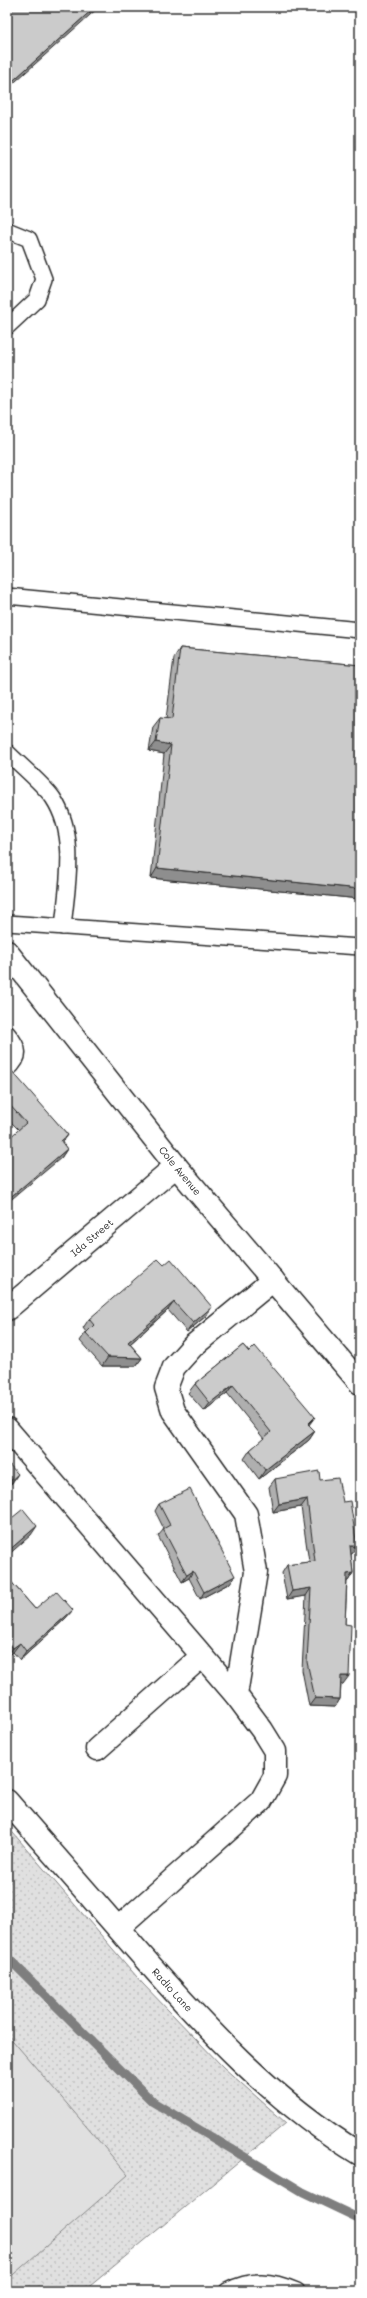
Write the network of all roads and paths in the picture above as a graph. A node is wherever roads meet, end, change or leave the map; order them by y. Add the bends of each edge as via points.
1 (7, 230) edge
2 (7, 327) edge
3 (7, 596) edge
4 (360, 630) edge
5 (7, 752) edge
6 (7, 923) edge
7 (63, 927) junction
8 (360, 947) edge
9 (7, 952) edge
10 (7, 1033) edge
11 (7, 1070) edge
12 (176, 1166) junction
13 (273, 1280) junction
14 (7, 1309) edge
15 (360, 1383) edge
16 (7, 1429) edge
17 (202, 1656) junction
18 (236, 1695) junction
19 (97, 1749) dead end
20 (7, 1801) edge
21 (118, 1928) junction
22 (360, 2154) edge
23 (227, 2291) edge
24 (297, 2291) edge

1 - 2 lane via 29,239 44,279 37,299
3 - 4 lane
5 - 7 lane via 53,798 68,834
6 - 7 lane
7 - 8 lane
9 - 12 street, Cole Avenue
10 - 11 lane via 18,1053 16,1062
12 - 13 street, Cole Avenue
12 - 14 street, Ida Street
13 - 15 street, Cole Avenue
13 - 18 street via 193,1346 174,1367 166,1388 173,1412 246,1514 256,1572
16 - 17 street
17 - 18 street
17 - 19 street
18 - 21 street via 275,1751 275,1776 261,1801
20 - 21 street, Radio Lane
21 - 22 street, Radio Lane via 192,2013 268,2088 329,2136
23 - 24 lane via 243,2282 276,2282

